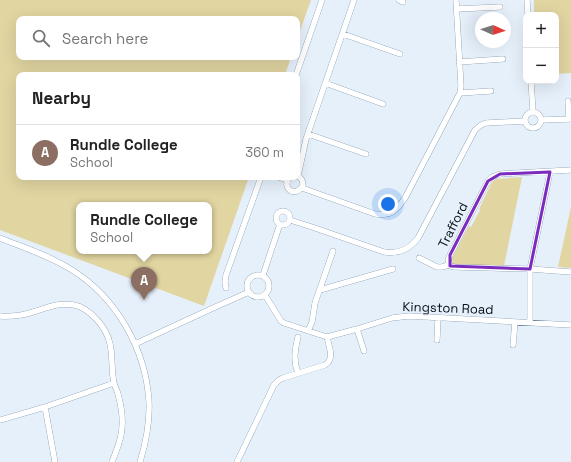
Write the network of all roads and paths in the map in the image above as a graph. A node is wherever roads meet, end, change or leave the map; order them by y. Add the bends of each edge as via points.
1 (322, 0) edge
2 (354, 0) edge
3 (456, 0) edge
4 (527, 0) edge
5 (500, 7) dead end
6 (457, 10) junction
7 (528, 12) edge
8 (343, 34) junction
9 (400, 54) dead end
10 (503, 59) dead end
11 (459, 62) junction
12 (297, 72) edge
13 (325, 84) junction
14 (531, 84) edge
15 (491, 91) dead end
16 (460, 92) junction
17 (568, 102) dead end
18 (383, 104) dead end
19 (533, 111) junction
20 (570, 119) edge
21 (542, 120) junction
22 (525, 121) junction
23 (308, 134) junction
24 (366, 154) dead end
25 (300, 165) edge
26 (571, 170) edge
27 (550, 172) junction
28 (300, 178) edge
29 (260, 180) edge
30 (288, 180) edge
31 (302, 188) junction
32 (290, 220) junction
33 (280, 224) junction
34 (0, 238) edge
35 (333, 251) dead end
36 (419, 258) dead end
37 (449, 265) junction
38 (393, 269) dead end
39 (530, 270) junction
40 (571, 272) edge
41 (263, 275) junction
42 (226, 288) dead end
43 (320, 290) junction
44 (249, 292) junction
45 (265, 295) junction
46 (0, 316) edge
47 (438, 318) junction
48 (515, 322) junction
49 (530, 322) junction
50 (571, 325) edge
51 (357, 329) junction
52 (308, 331) junction
53 (298, 337) dead end
54 (327, 337) junction
55 (437, 340) dead end
56 (135, 344) junction
57 (513, 345) dead end
58 (364, 351) dead end
59 (298, 373) junction
60 (114, 383) junction
61 (45, 407) junction
62 (0, 420) edge
63 (55, 462) edge
64 (112, 462) edge
65 (140, 462) edge
66 (237, 462) edge

1 - 12 street
2 - 8 street
3 - 6 street
4 - 7 street
5 - 6 street
6 - 11 street
8 - 9 street
8 - 13 street
10 - 11 street
11 - 16 street
13 - 18 street
13 - 23 street
14 - 19 street
15 - 16 street
16 - 31 street via 405,198 395,211 384,215 375,214
17 - 20 street
19 - 21 street via 539,114
19 - 22 street via 528,114
20 - 21 street
21 - 22 street via 539,126 534,128 526,125
22 - 32 street via 486,123 475,130 418,238 410,247 400,252 384,252
23 - 24 street
23 - 25 street
26 - 27 street, Trafford
27 - 37 street, Trafford via 500,174 492,177 450,255
27 - 39 street
28 - 31 street
29 - 42 street via 226,275
30 - 31 street via 287,187 292,192
32 - 33 street via 285,225
32 - 33 street via 290,213 286,210 281,211 276,219
33 - 41 street
34 - 56 street via 52,258 84,278 110,303
35 - 43 street
36 - 37 street via 437,267
37 - 39 street, Trafford
38 - 43 street
39 - 40 street, Trafford
39 - 49 street
41 - 44 street via 256,274 249,278
41 - 45 street via 270,286
43 - 52 street
44 - 45 street via 258,297
44 - 56 street
45 - 52 street via 281,321
46 - 60 street via 22,315 56,305 83,308 104,330 110,342
47 - 48 street, Kingston Road
47 - 51 street, Kingston Road via 409,316
47 - 55 street
48 - 49 street, Kingston Road
48 - 57 street
49 - 50 street, Kingston Road
51 - 54 street, Kingston Road
51 - 58 street
52 - 54 street
53 - 59 street via 295,359
54 - 59 street via 331,356 328,363
56 - 65 street via 145,370 149,403 149,423
59 - 66 street via 279,380 274,385
60 - 61 street
60 - 64 street via 122,414 122,429
61 - 62 street
61 - 63 street

